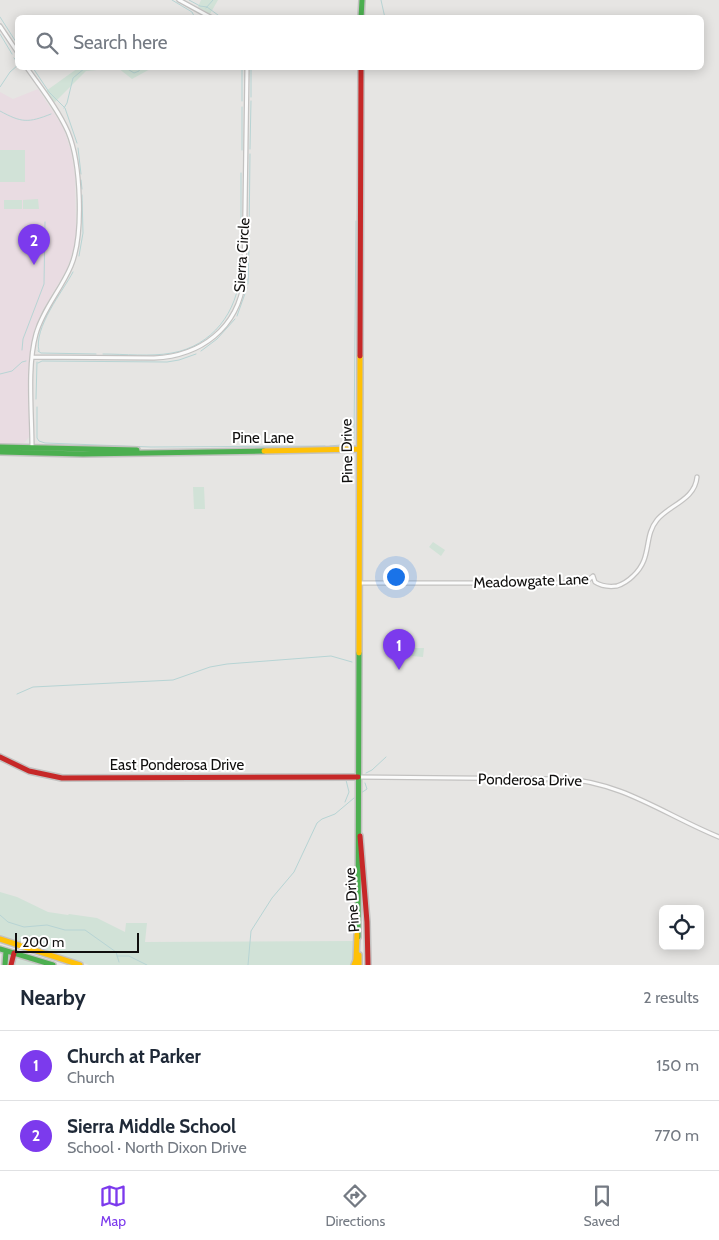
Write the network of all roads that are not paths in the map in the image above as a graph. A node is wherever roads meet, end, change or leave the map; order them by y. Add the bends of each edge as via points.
1 (179, 0) edge
2 (362, 0) edge
3 (206, 15) edge
4 (361, 15) edge
5 (0, 26) edge
6 (15, 48) edge
7 (28, 70) edge
8 (247, 70) edge
9 (361, 70) edge
10 (32, 357) junction
11 (0, 447) edge
12 (359, 449) junction
13 (32, 450) junction
14 (0, 452) edge
15 (697, 477) dead end
16 (359, 583) junction
17 (0, 757) edge
18 (358, 777) junction
19 (359, 833) junction
20 (719, 837) edge
21 (357, 934) junction
22 (0, 939) edge
23 (3, 950) edge
24 (14, 954) junction
25 (5, 965) edge
26 (11, 965) edge
27 (53, 965) edge
28 (80, 965) edge
29 (354, 965) edge
30 (359, 965) edge
31 (368, 965) edge

1 - 3 street
2 - 4 main road
5 - 6 street
7 - 10 street via 61,118 72,143 79,214 74,256 40,321
8 - 10 street, Sierra Circle via 244,280 239,302 226,324 202,346 174,357
9 - 12 main road, Pine Drive
10 - 13 street
11 - 13 main road, Pine Lane
12 - 13 main road, Pine Lane
12 - 16 main road, Pine Drive
13 - 14 main road, Pine Lane
15 - 16 street, Meadowgate Lane via 693,491 657,519 641,568 621,584 611,587 598,584 593,576 582,583
16 - 18 main road, Pine Drive
17 - 18 main road, East Ponderosa Drive via 26,771 57,778
18 - 19 main road, Pine Drive
18 - 20 street, Ponderosa Drive via 584,780 628,793
19 - 21 main road, Pine Drive
19 - 31 main road, Pine Drive
21 - 29 main road
21 - 30 main road, Pine Drive
22 - 28 main road
23 - 24 main road
23 - 25 main road
24 - 26 main road
24 - 27 main road

